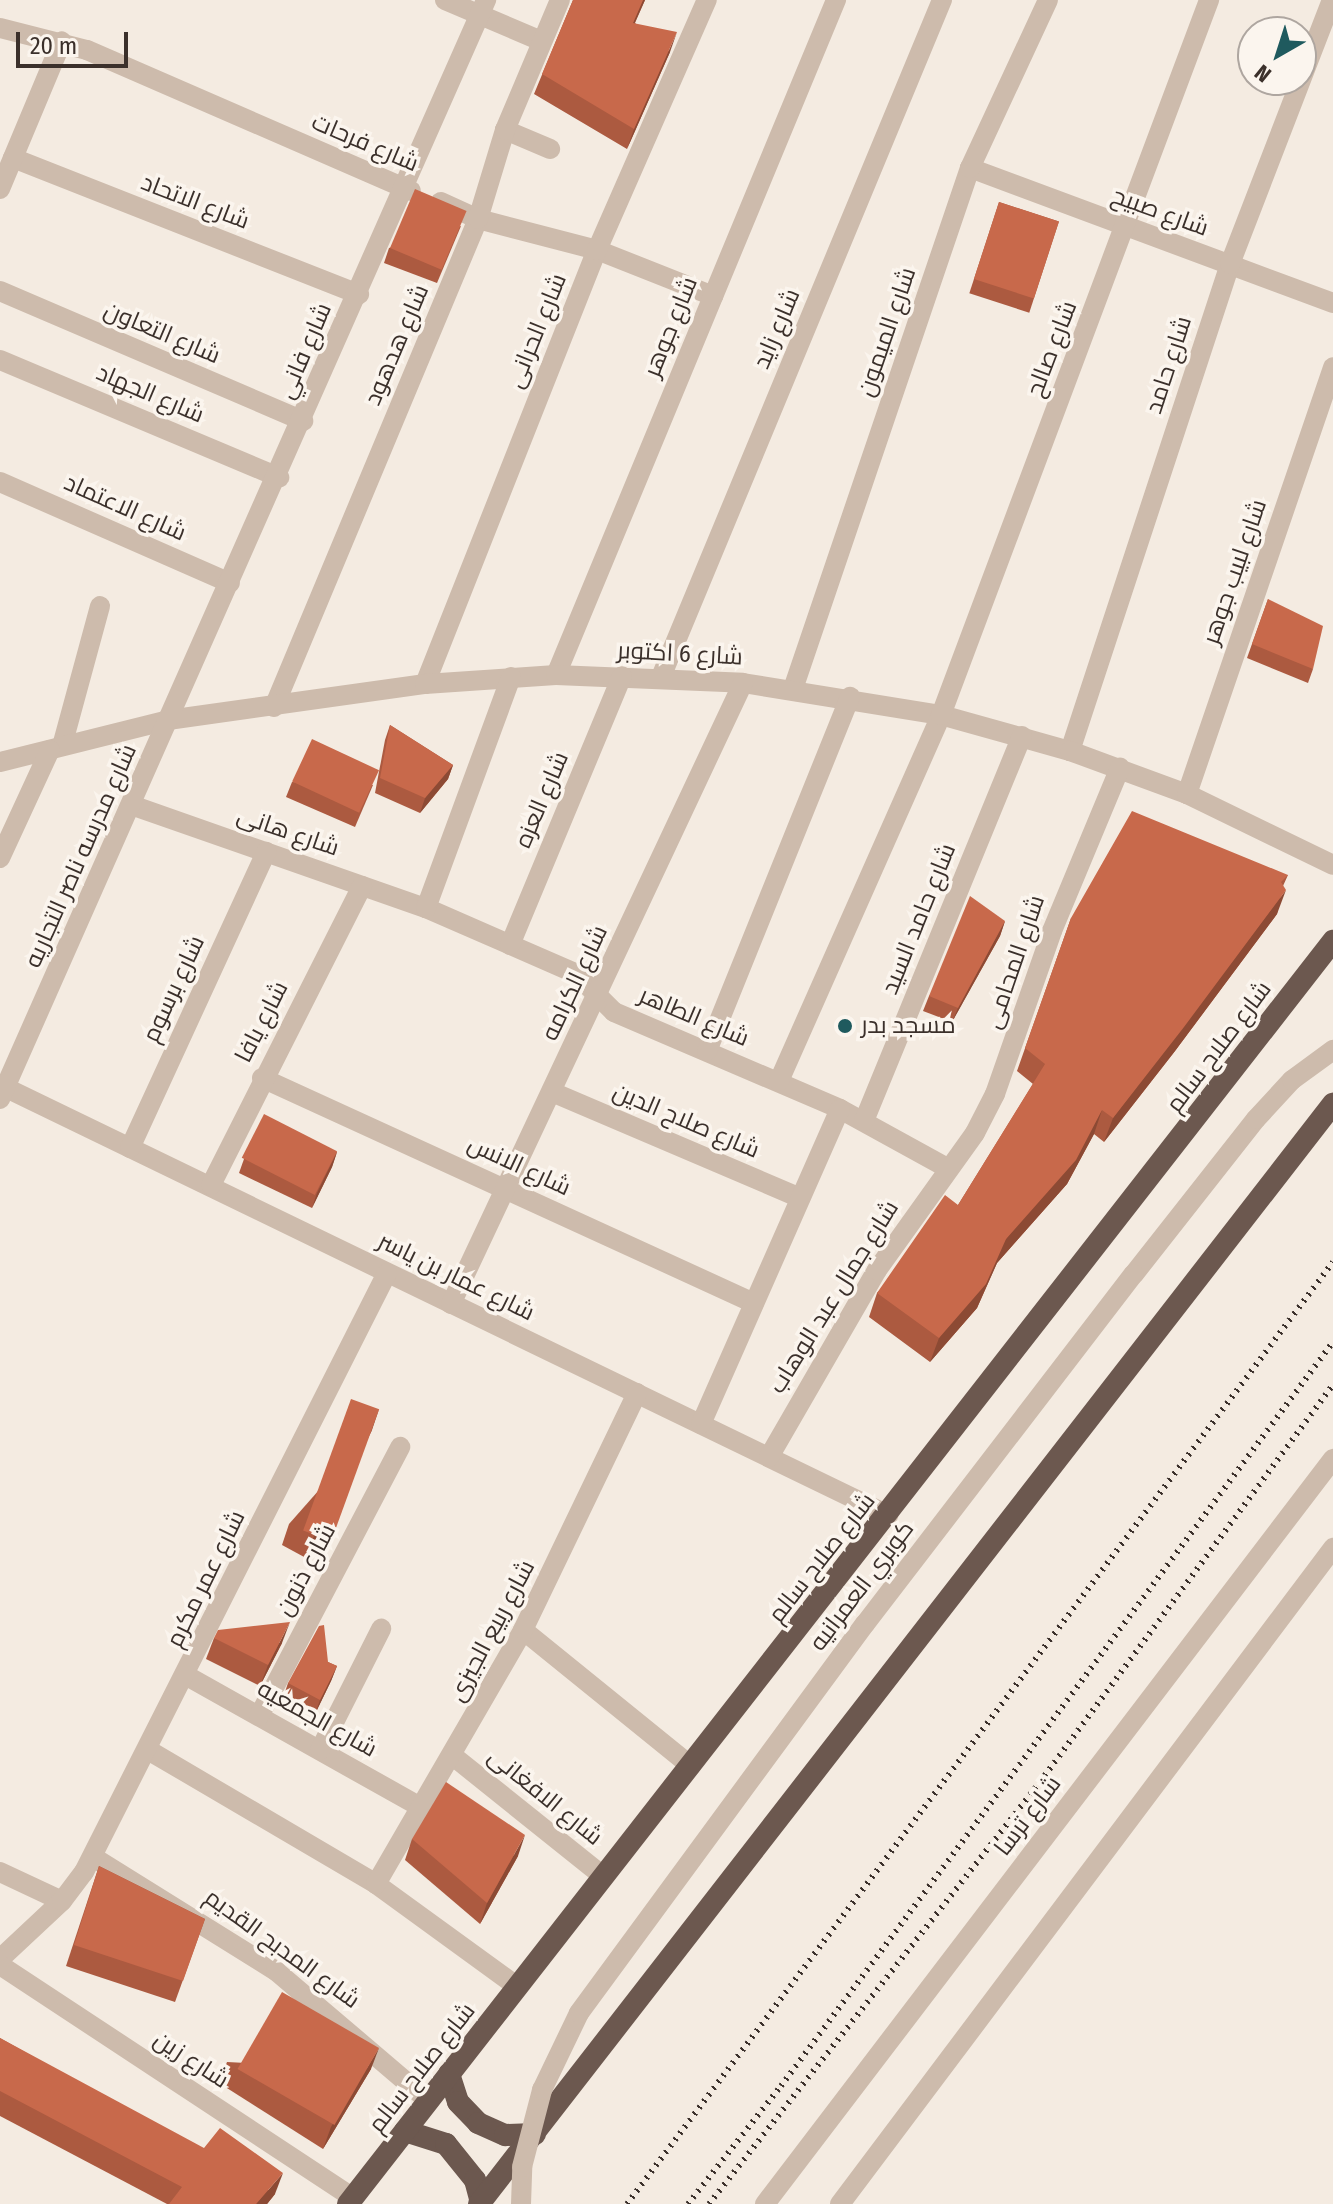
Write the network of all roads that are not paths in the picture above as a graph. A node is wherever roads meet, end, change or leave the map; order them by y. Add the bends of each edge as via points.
1 (445, 0) edge
2 (560, 0) edge
3 (707, 0) edge
4 (836, 0) edge
5 (942, 0) edge
6 (1048, 0) edge
7 (1209, 0) edge
8 (1332, 0) edge
9 (483, 7) edge
10 (0, 28) edge
11 (62, 41) junction
12 (541, 41) junction
13 (505, 130) junction
14 (550, 149) dead end
15 (13, 158) junction
16 (970, 168) junction
17 (401, 187) junction
18 (0, 189) edge
19 (478, 219) junction
20 (1125, 228) junction
21 (597, 250) junction
22 (1230, 264) junction
23 (0, 291) edge
24 (359, 294) junction
25 (713, 296) junction
26 (1333, 303) edge
27 (0, 360) edge
28 (1333, 367) edge
29 (303, 421) junction
30 (279, 477) junction
31 (0, 482) edge
32 (230, 583) junction
33 (100, 606) dead end
34 (556, 675) junction
35 (622, 676) junction
36 (511, 677) junction
37 (661, 677) junction
38 (743, 683) junction
39 (425, 684) junction
40 (793, 689) junction
41 (850, 697) junction
42 (274, 707) junction
43 (941, 715) junction
44 (168, 720) junction
45 (1022, 736) junction
46 (56, 748) junction
47 (1070, 751) junction
48 (0, 762) edge
49 (1120, 768) junction
50 (1187, 794) junction
51 (134, 806) junction
52 (266, 852) junction
53 (0, 858) edge
54 (1333, 865) edge
55 (362, 886) junction
56 (426, 908) junction
57 (1333, 941) edge
58 (510, 945) junction
59 (599, 994) junction
60 (1333, 1050) edge
61 (707, 1051) junction
62 (262, 1078) junction
63 (779, 1081) junction
64 (2, 1091) edge
65 (552, 1092) junction
66 (1333, 1104) edge
67 (840, 1109) junction
68 (864, 1121) junction
69 (130, 1148) junction
70 (949, 1169) junction
71 (211, 1185) junction
72 (506, 1189) junction
73 (800, 1198) junction
74 (387, 1273) junction
75 (754, 1303) junction
76 (451, 1304) junction
77 (637, 1393) junction
78 (701, 1424) junction
79 (400, 1447) dead end
80 (769, 1457) junction
81 (1333, 1459) edge
82 (888, 1515) junction
83 (1333, 1548) edge
84 (381, 1629) dead end
85 (523, 1630) junction
86 (187, 1676) junction
87 (259, 1716) junction
88 (148, 1750) junction
89 (320, 1750) junction
90 (453, 1756) junction
91 (691, 1766) junction
92 (422, 1808) junction
93 (93, 1857) junction
94 (0, 1872) edge
95 (604, 1877) junction
96 (376, 1884) junction
97 (62, 1901) junction
98 (0, 1959) edge
99 (0, 1965) edge
100 (518, 1987) junction
101 (449, 2074) junction
102 (429, 2101) junction
103 (405, 2131) junction
104 (535, 2134) junction
105 (350, 2201) edge
106 (480, 2203) edge
107 (521, 2204) edge
108 (765, 2204) edge
109 (840, 2204) edge

1 - 9 street
2 - 12 street, شارع هدهود
3 - 21 street, شارع الحرانى
4 - 25 street, شارع جوهر
5 - 37 street, شارع زايد
6 - 16 street, شارع الميمون
7 - 20 street, شارع صالح
8 - 22 street, شارع حامد
9 - 12 street
9 - 17 street, شارع فاني
10 - 11 street, شارع فرحات
11 - 15 street
11 - 17 street, شارع فرحات
12 - 13 street, شارع هدهود
13 - 14 street
13 - 19 street, شارع هدهود
15 - 18 street
15 - 24 street, شارع الاتحاد
16 - 20 street, شارع صبيح
16 - 40 street, شارع الميمون
17 - 19 street, شارع فرحات
17 - 24 street, شارع فاني
19 - 21 street, شارع فرحات
19 - 42 street, شارع هدهود
20 - 22 street, شارع صبيح
20 - 43 street, شارع صالح
21 - 25 street, شارع فرحات
21 - 39 street, شارع الحرانى
22 - 26 street, شارع صبيح
22 - 47 street, شارع حامد
23 - 29 street, شارع التعاون
24 - 29 street, شارع فاني
25 - 34 street, شارع جوهر
27 - 30 street, شارع الجهاد
28 - 50 street, شارع لبيب جوهر
29 - 30 street, شارع فاني
30 - 32 street, شارع فاني
31 - 32 street, شارع الاعتماد
32 - 44 street, شارع فاني
33 - 46 street
34 - 35 street, شارع 6 اكتوبر
34 - 36 street, شارع 6 اكتوبر
35 - 37 street, شارع 6 اكتوبر
35 - 58 street, شارع العزه
36 - 39 street, شارع 6 اكتوبر
36 - 56 street
37 - 38 street, شارع 6 اكتوبر
38 - 40 street, شارع 6 اكتوبر
38 - 59 street, شارع الكرامه
39 - 42 street, شارع 6 اكتوبر
40 - 41 street, شارع 6 اكتوبر
41 - 43 street, شارع 6 اكتوبر
41 - 61 street
42 - 44 street, شارع 6 اكتوبر
43 - 45 street, شارع 6 اكتوبر
43 - 63 street, شارع صالح
44 - 46 street, شارع 6 اكتوبر
44 - 51 street, شارع مدرسه ناصر التجاريه
45 - 47 street, شارع 6 اكتوبر
45 - 68 street, شارع حامد السيد
46 - 48 street, شارع 6 اكتوبر
46 - 53 street
47 - 49 street, شارع 6 اكتوبر
49 - 50 street, شارع 6 اكتوبر
49 - 70 street, شارع المحامى via 1052,931 995,1094
50 - 54 street, شارع 6 اكتوبر
51 - 52 street, شارع هانى
51 - 64 street, شارع مدرسه ناصر التجاريه
52 - 55 street, شارع هانى
52 - 69 street, شارع برسوم
55 - 56 street, شارع هانى
55 - 62 street, شارع يافا
56 - 58 street, شارع الطاهر
57 - 82 highway, شارع صلاح سالم
58 - 59 street, شارع الطاهر via 584,978
59 - 61 street, شارع الطاهر via 614,1012
59 - 65 street, شارع الكرامه
60 - 107 street, كوبري العمرانيه, bridge via 1292,1080 1256,1119 1134,1274 865,1624 579,2013 542,2090 522,2167
61 - 63 street, شارع الطاهر
62 - 71 street, شارع يافا
62 - 72 street, شارع الانس
63 - 67 street, شارع الطاهر
64 - 69 street, شارع عمار بن ياسر
65 - 72 street, شارع الكرامه
65 - 73 street, شارع صلاح الدين
66 - 104 highway
67 - 68 street, شارع الطاهر
67 - 73 street
68 - 70 street, شارع الطاهر
69 - 71 street, شارع عمار بن ياسر
70 - 80 street, شارع جمال عبد الوهاب via 869,1283
71 - 74 street, شارع عمار بن ياسر
72 - 75 street, شارع الانس
72 - 76 street, شارع الكرامه
73 - 75 street
74 - 76 street, شارع عمار بن ياسر
74 - 86 street, شارع عمر مكرم
75 - 78 street
76 - 77 street, شارع عمار بن ياسر
77 - 78 street, شارع عمار بن ياسر
77 - 85 street, شارع ربيع الجيزى
78 - 80 street, شارع عمار بن ياسر
79 - 87 street, شارع ذنون
80 - 82 street, شارع عمار بن ياسر
81 - 108 street, شارع ترسا
82 - 91 highway, شارع صلاح سالم
83 - 109 street
84 - 89 street
85 - 90 street, شارع ربيع الجيزى
85 - 91 street
86 - 87 street, شارع الجمعيه
86 - 88 street, شارع عمر مكرم
87 - 89 street, شارع الجمعيه
88 - 93 street, شارع عمر مكرم
88 - 96 street
89 - 92 street, شارع الجمعيه
90 - 92 street, شارع ربيع الجيزى
90 - 95 street, شارع الافغانى
91 - 95 highway, شارع صلاح سالم
92 - 96 street, شارع ربيع الجيزى
93 - 97 street, شارع عمر مكرم
93 - 102 street, شارع المدبح القديم via 276,1971
94 - 97 street
95 - 100 highway, شارع صلاح سالم
96 - 100 street
97 - 98 street, شارع عمر مكرم
99 - 105 street, شارع زين
100 - 101 highway, شارع صلاح سالم
101 - 102 highway, شارع صلاح سالم
101 - 104 highway via 458,2102 478,2123 505,2135
102 - 103 highway, شارع صلاح سالم
103 - 105 highway, شارع صلاح سالم
103 - 106 highway via 426,2134 455,2152 475,2180
104 - 106 highway

